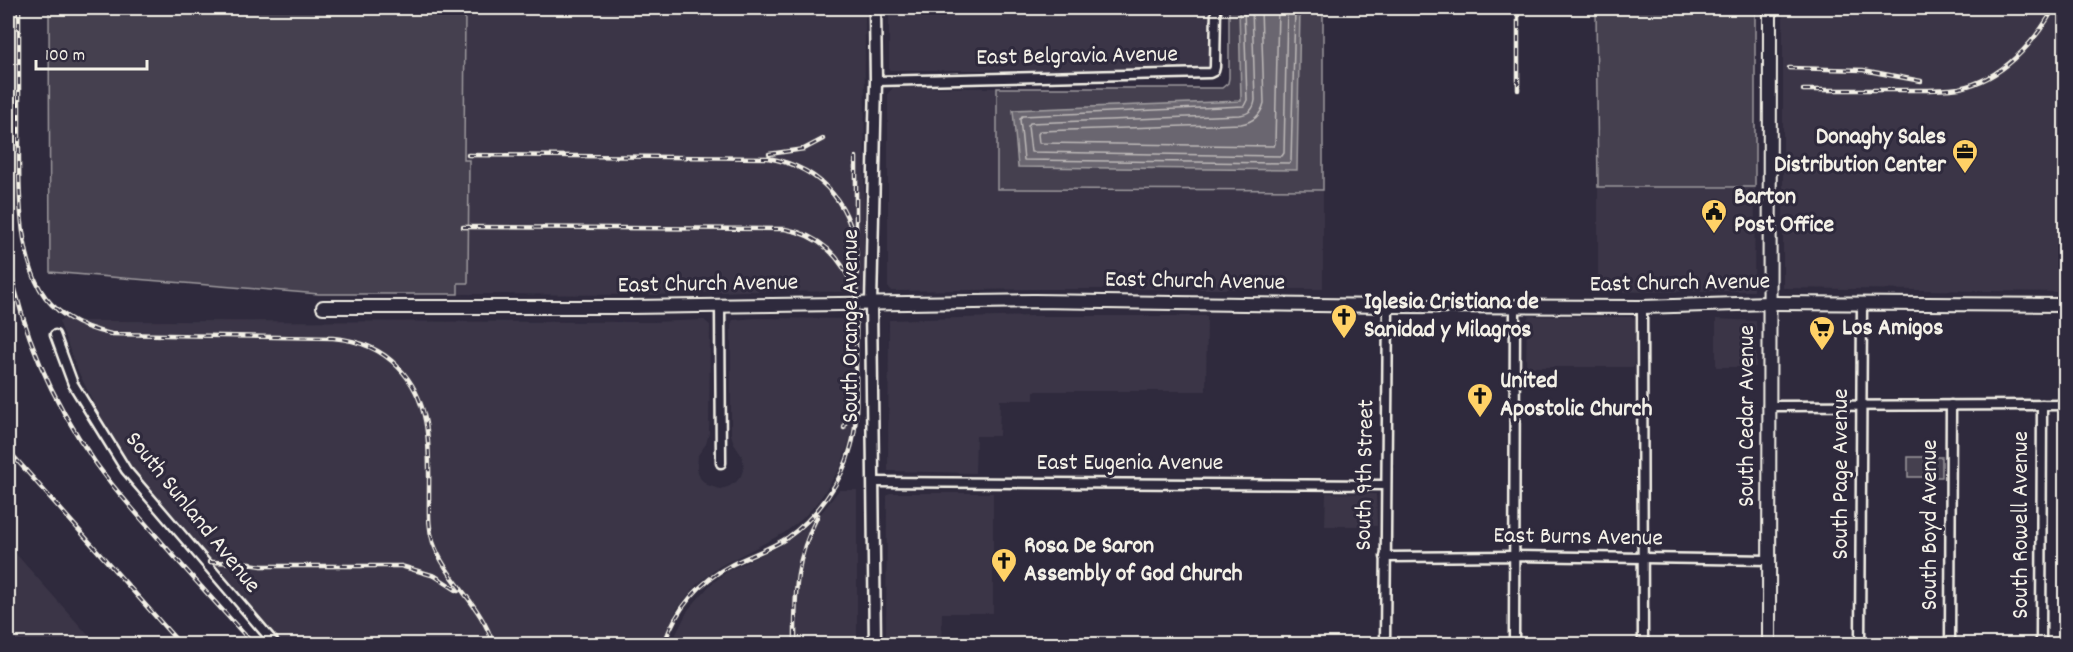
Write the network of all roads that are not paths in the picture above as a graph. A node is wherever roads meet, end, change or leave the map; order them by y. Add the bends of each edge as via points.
1 (875, 8) edge
2 (1216, 8) edge
3 (1770, 8) edge
4 (876, 81) junction
5 (1769, 303) junction
6 (871, 304) junction
7 (1862, 304) junction
8 (720, 305) junction
9 (1515, 305) junction
10 (2066, 305) edge
11 (1388, 306) junction
12 (323, 307) dead end
13 (1642, 307) junction
14 (55, 335) dead end
15 (1860, 405) junction
16 (1951, 405) junction
17 (2042, 405) junction
18 (2066, 405) edge
19 (1768, 406) junction
20 (721, 463) dead end
21 (873, 482) junction
22 (1385, 485) junction
23 (1514, 556) junction
24 (1385, 557) junction
25 (1642, 558) junction
26 (1770, 560) junction
27 (275, 645) edge
28 (875, 645) edge
29 (1385, 645) edge
30 (1514, 645) edge
31 (1643, 645) edge
32 (1768, 645) edge
33 (1860, 645) edge
34 (1950, 645) edge
35 (2041, 645) edge

1 - 4 street, South Orange Avenue
2 - 4 street, East Belgravia Avenue via 1215,67 1210,73
3 - 5 main road, South Cedar Avenue
4 - 6 street, South Orange Avenue
5 - 7 main road, East Church Avenue
5 - 13 main road, East Church Avenue
5 - 19 main road, South Cedar Avenue
6 - 8 main road, East Church Avenue
6 - 11 main road, East Church Avenue via 1037,301
6 - 21 street, South Orange Avenue
7 - 10 main road, East Church Avenue
7 - 15 street, South Page Avenue
8 - 12 main road, East Church Avenue
8 - 20 street
9 - 11 main road, East Church Avenue
9 - 13 main road, East Church Avenue
9 - 23 street
11 - 22 street, South 9th Street
13 - 25 street
14 - 27 street, South Sunland Avenue via 73,384 126,470
15 - 16 street
15 - 19 street
15 - 33 street, South Page Avenue
16 - 17 street
16 - 34 street, South Boyd Avenue
17 - 18 street
17 - 35 street, South Rowell Avenue
19 - 26 main road, South Cedar Avenue
21 - 22 street, East Eugenia Avenue
21 - 28 street, South Orange Avenue
22 - 24 street, South 9th Street
23 - 24 street, East Burns Avenue
23 - 25 street, East Burns Avenue
23 - 30 street
24 - 29 street, South 9th Street
25 - 26 street, East Burns Avenue
25 - 31 street
26 - 32 main road, South Cedar Avenue

